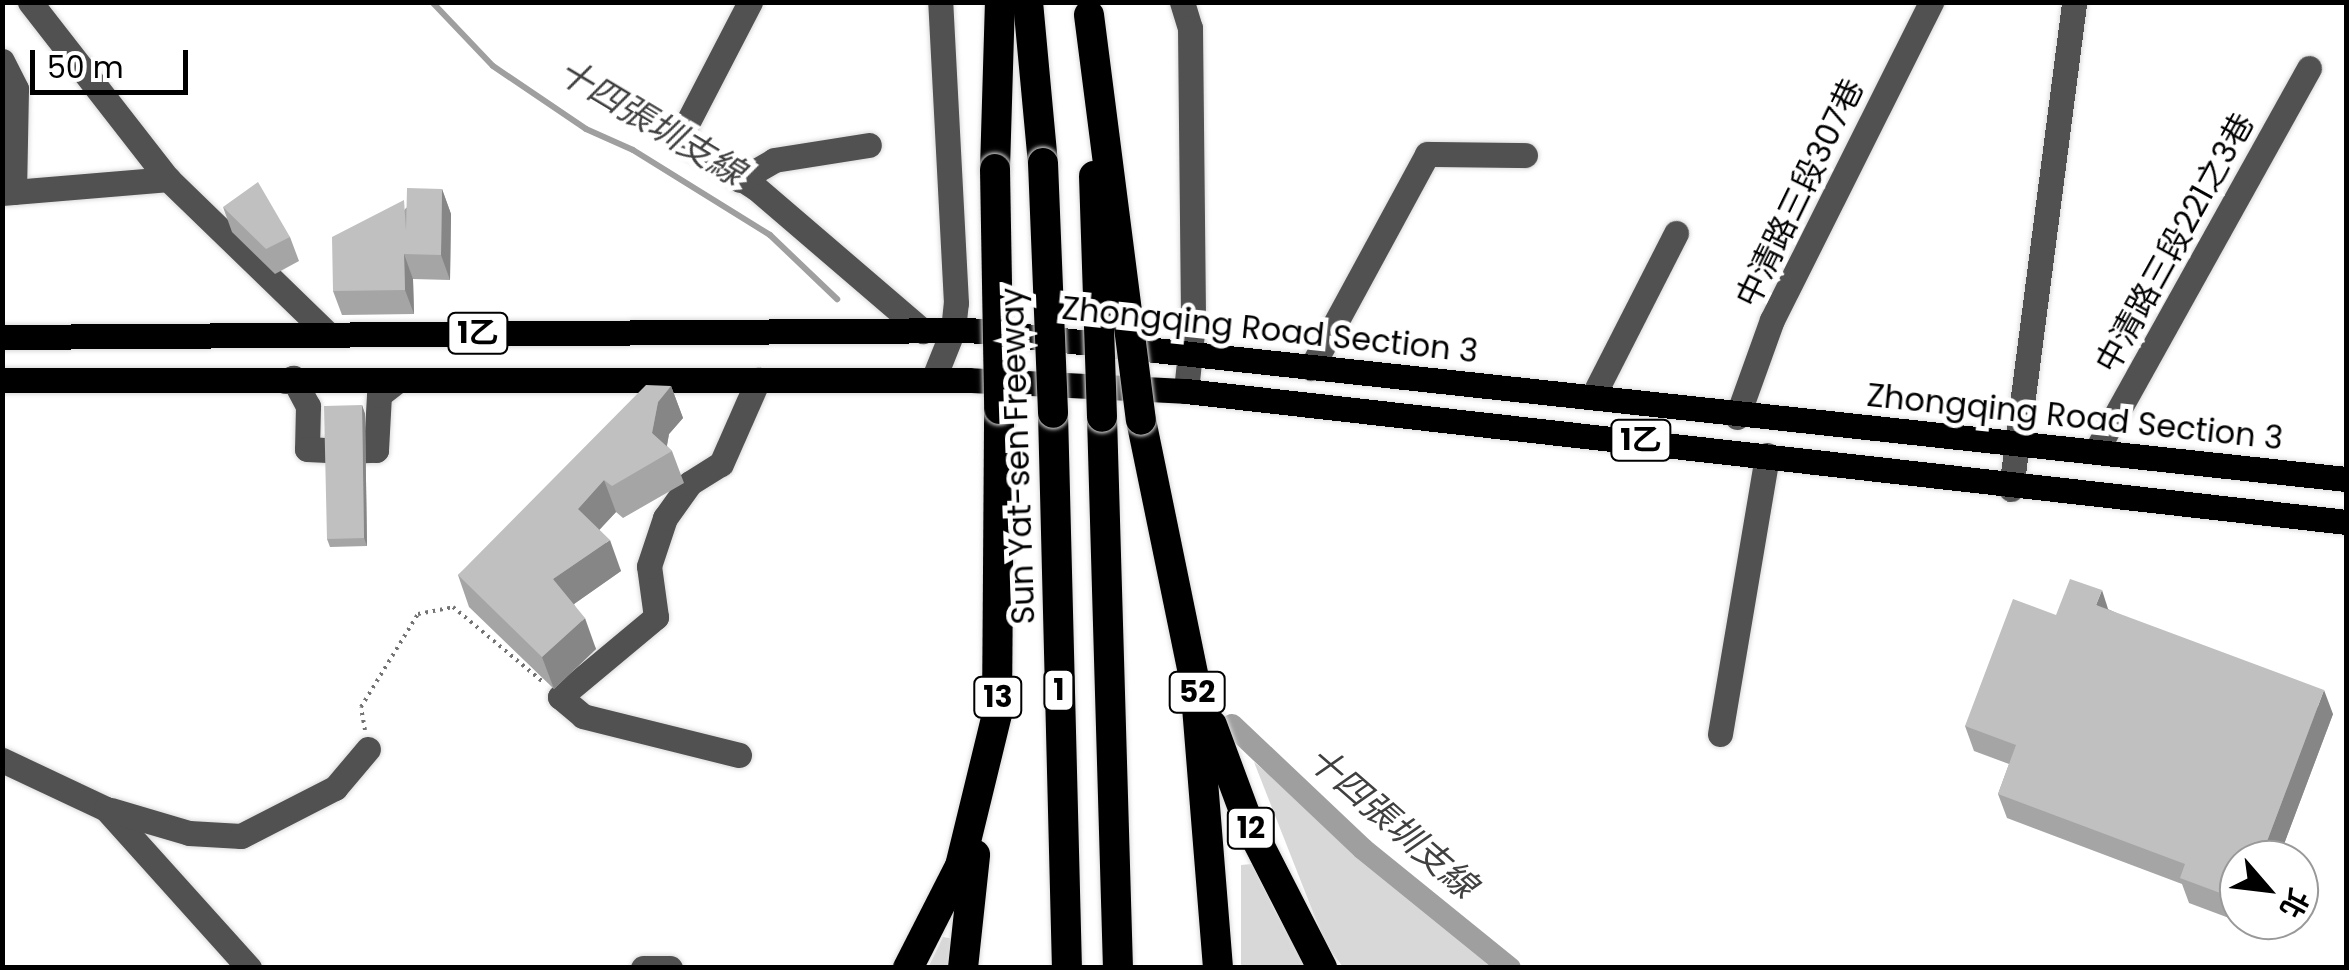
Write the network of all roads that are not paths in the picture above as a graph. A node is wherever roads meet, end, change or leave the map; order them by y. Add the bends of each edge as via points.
1 (30, 2) edge
2 (750, 2) edge
3 (762, 2) edge
4 (940, 2) edge
5 (1000, 2) edge
6 (1028, 2) edge
7 (1182, 2) edge
8 (1204, 2) edge
9 (1931, 2) edge
10 (2074, 2) edge
11 (1088, 9) edge
12 (1190, 28) junction
13 (724, 49) junction
14 (2, 61) edge
15 (2309, 68) dead end
16 (869, 144) dead end
17 (1525, 155) dead end
18 (168, 180) junction
19 (740, 180) junction
20 (8, 193) edge
21 (1676, 232) dead end
22 (953, 330) junction
23 (923, 331) junction
24 (329, 335) junction
25 (2, 336) edge
26 (1190, 354) junction
27 (1311, 368) junction
28 (2, 380) edge
29 (758, 380) junction
30 (932, 380) junction
31 (290, 381) junction
32 (396, 381) junction
33 (1186, 391) junction
34 (1593, 396) junction
35 (1737, 417) junction
36 (2017, 440) junction
37 (2098, 449) junction
38 (1767, 454) junction
39 (2346, 479) edge
40 (2011, 489) junction
41 (2346, 522) edge
42 (1196, 682) junction
43 (1720, 734) dead end
44 (368, 749) road end
45 (740, 755) dead end
46 (2, 760) edge
47 (983, 788) junction
48 (106, 809) junction
49 (236, 964) edge
50 (644, 968) edge
51 (670, 968) edge
52 (908, 968) edge
53 (963, 968) edge
54 (1067, 968) edge
55 (1118, 968) edge
56 (1218, 968) edge
57 (1322, 968) edge

1 - 18 street
2 - 13 street
3 - 13 street via 736,50
4 - 22 street
5 - 47 highway, 13, bridge via 995,170 1002,624 997,714
6 - 54 highway, Sun Yat-sen Freeway / 1, bridge via 1043,163
7 - 12 street
8 - 12 street
9 - 35 street, 中清路三段307巷 via 1772,320
10 - 36 street
11 - 42 highway, 52, bridge via 1141,420
11 - 55 highway, 1, bridge
12 - 26 street
13 - 19 street via 679,139
14 - 20 street via 16,89
15 - 37 street, 中清路三段221之3巷
16 - 19 street via 774,160
17 - 27 street via 1427,154
18 - 20 street
18 - 24 street
19 - 23 street
21 - 34 street
22 - 23 main road, Zhongqing Road Section 3 / 1乙
22 - 26 main road, Zhongqing Road Section 3 / 1乙
22 - 30 street
23 - 24 main road, Zhongqing Road Section 3 / 1乙
24 - 25 main road, Zhongqing Road Section 3 / 1乙
26 - 27 main road, Zhongqing Road Section 3 / 1乙
26 - 33 street
27 - 34 main road, Zhongqing Road Section 3 / 1乙
28 - 31 main road, Zhongqing Road Section 3 / 1乙
29 - 30 main road, Zhongqing Road Section 3 / 1乙
29 - 32 main road, Zhongqing Road Section 3 / 1乙
29 - 45 street via 721,464 690,482 665,518 649,566 656,617 560,698 583,716
30 - 33 main road, Zhongqing Road Section 3 / 1乙
31 - 32 main road, Zhongqing Road Section 3 / 1乙
31 - 32 street via 308,406 307,449 343,451 376,450 378,395
33 - 38 main road, Zhongqing Road Section 3 / 1乙
34 - 35 main road, Zhongqing Road Section 3 / 1乙
35 - 36 main road, Zhongqing Road Section 3 / 1乙
36 - 37 main road, Zhongqing Road Section 3 / 1乙
36 - 40 street
37 - 39 main road, Zhongqing Road Section 3 / 1乙
38 - 40 main road, Zhongqing Road Section 3 / 1乙
38 - 43 street
40 - 41 main road, Zhongqing Road Section 3 / 1乙 via 2102,492
42 - 56 highway, 52
42 - 57 highway, 12 via 1250,826
44 - 48 street via 335,788 242,836 188,834
46 - 48 street
47 - 52 highway, 13 via 960,866
47 - 53 highway
48 - 49 street
50 - 51 street

